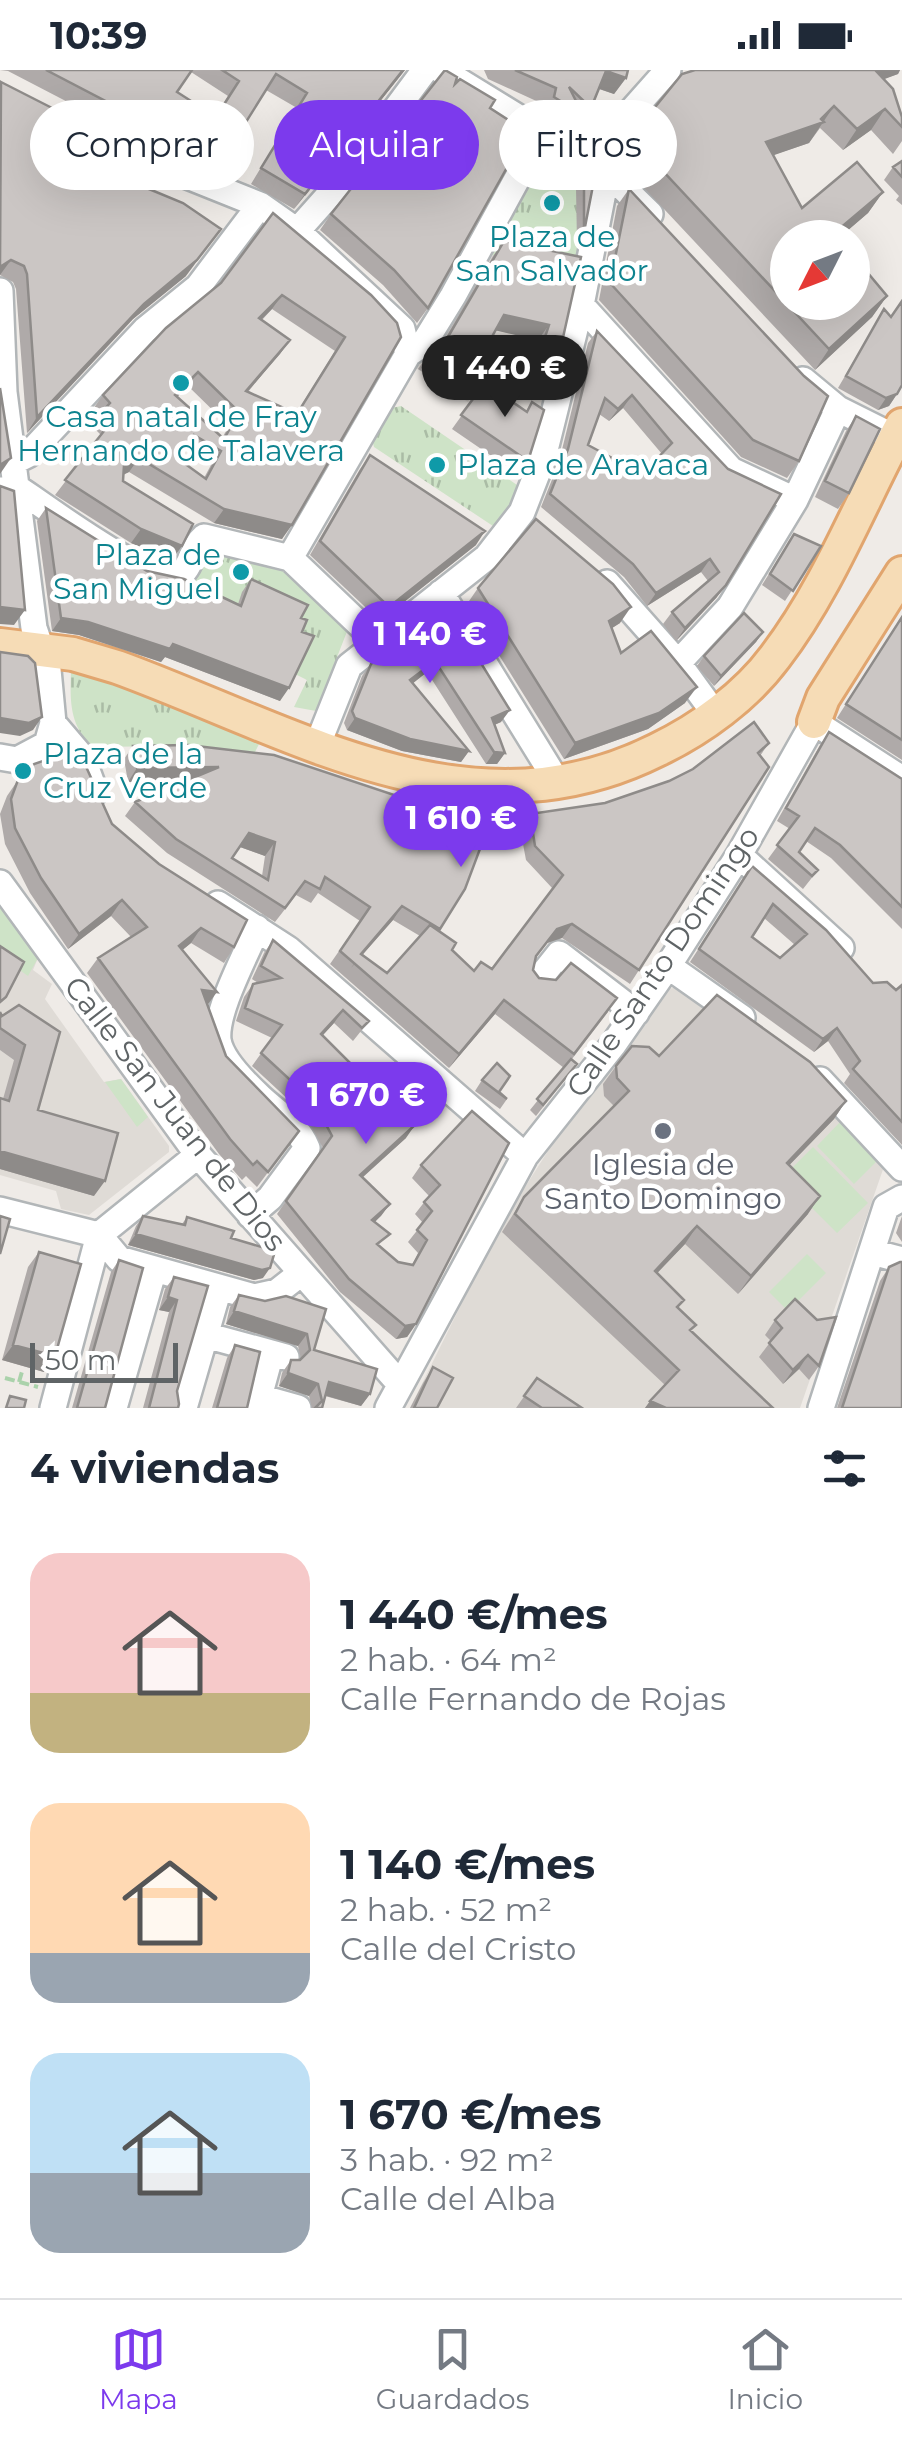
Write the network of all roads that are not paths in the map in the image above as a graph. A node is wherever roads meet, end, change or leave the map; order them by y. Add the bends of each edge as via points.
1 (424, 70) edge
2 (441, 70) edge
3 (668, 70) edge
4 (646, 100) edge
5 (499, 107) edge
6 (225, 190) edge
7 (512, 190) edge
8 (595, 190) edge
9 (623, 190) edge
10 (260, 204) junction
11 (298, 230) junction
12 (670, 235) edge
13 (0, 290) edge
14 (581, 305) junction
15 (408, 354) junction
16 (791, 367) edge
17 (2, 391) edge
18 (838, 409) junction
19 (900, 434) edge
20 (14, 462) junction
21 (9, 489) edge
22 (795, 500) junction
23 (182, 520) edge
24 (204, 538) junction
25 (290, 558) junction
26 (12, 562) edge
27 (583, 563) edge
28 (902, 573) edge
29 (441, 593) junction
30 (378, 642) junction
31 (0, 645) edge
32 (40, 650) junction
33 (678, 663) junction
34 (715, 714) junction
35 (814, 722) junction
36 (53, 723) junction
37 (317, 746) junction
38 (5, 764) edge
39 (902, 779) edge
40 (558, 783) junction
41 (105, 812) edge
42 (739, 854) junction
43 (0, 883) edge
44 (190, 887) edge
45 (257, 928) junction
46 (668, 966) junction
47 (860, 969) edge
48 (539, 979) edge
49 (636, 1014) junction
50 (766, 1036) edge
51 (794, 1058) edge
52 (198, 1154) junction
53 (526, 1156) junction
54 (902, 1168) edge
55 (902, 1198) edge
56 (0, 1210) edge
57 (250, 1215) junction
58 (99, 1235) junction
59 (872, 1252) junction
60 (902, 1260) edge
61 (154, 1269) junction
62 (300, 1274) junction
63 (220, 1288) junction
64 (205, 1335) junction
65 (399, 1382) junction
66 (55, 1400) edge
67 (257, 1403) edge
68 (114, 1408) edge
69 (184, 1408) edge
70 (298, 1408) edge
71 (388, 1408) edge
72 (821, 1408) edge

1 - 11 street
2 - 5 street
3 - 4 street
6 - 10 street
7 - 15 street via 424,343
8 - 14 street
9 - 12 street
10 - 11 street
10 - 20 street via 198,287 145,330 29,454
11 - 15 street via 402,328
13 - 17 street
14 - 22 street via 731,470
14 - 29 street via 530,519 492,536
15 - 25 street via 362,450
16 - 18 street
17 - 20 street
18 - 19 street
18 - 22 street
19 - 34 main road via 797,626 758,678
20 - 21 street
21 - 24 street via 164,576 184,572
21 - 26 street
22 - 33 street via 730,607
23 - 24 street
24 - 25 street
25 - 30 street
26 - 32 street
27 - 33 street
28 - 35 main road
29 - 30 street
29 - 40 street
30 - 37 street via 348,666
31 - 32 main road
32 - 36 street
32 - 37 main road via 116,667
33 - 34 street
34 - 40 main road via 636,761
35 - 39 street
35 - 42 street, Calle Santo Domingo
36 - 38 street via 47,744
36 - 41 street via 82,757
37 - 40 main road via 431,782 501,788
42 - 46 street, Calle Santo Domingo
42 - 47 street
43 - 52 street, Calle San Juan de Dios
44 - 45 street
45 - 53 street
45 - 57 street via 218,1041 307,1148
46 - 49 street, Calle Santo Domingo
46 - 50 street
48 - 49 street via 559,954
49 - 53 street, Calle Santo Domingo
51 - 54 street
52 - 57 street, Calle San Juan de Dios
52 - 58 street
53 - 65 street, Calle Santo Domingo
55 - 59 street via 886,1207
56 - 58 street
57 - 62 street, Calle San Juan de Dios
58 - 61 street via 119,1259
58 - 66 street
59 - 60 street
59 - 72 street
61 - 63 street
61 - 68 street
62 - 63 street via 266,1296
62 - 65 street, Calle San Juan de Dios
63 - 64 street
64 - 67 street via 279,1355
64 - 69 street
65 - 71 street, Calle Santo Domingo
67 - 70 street

